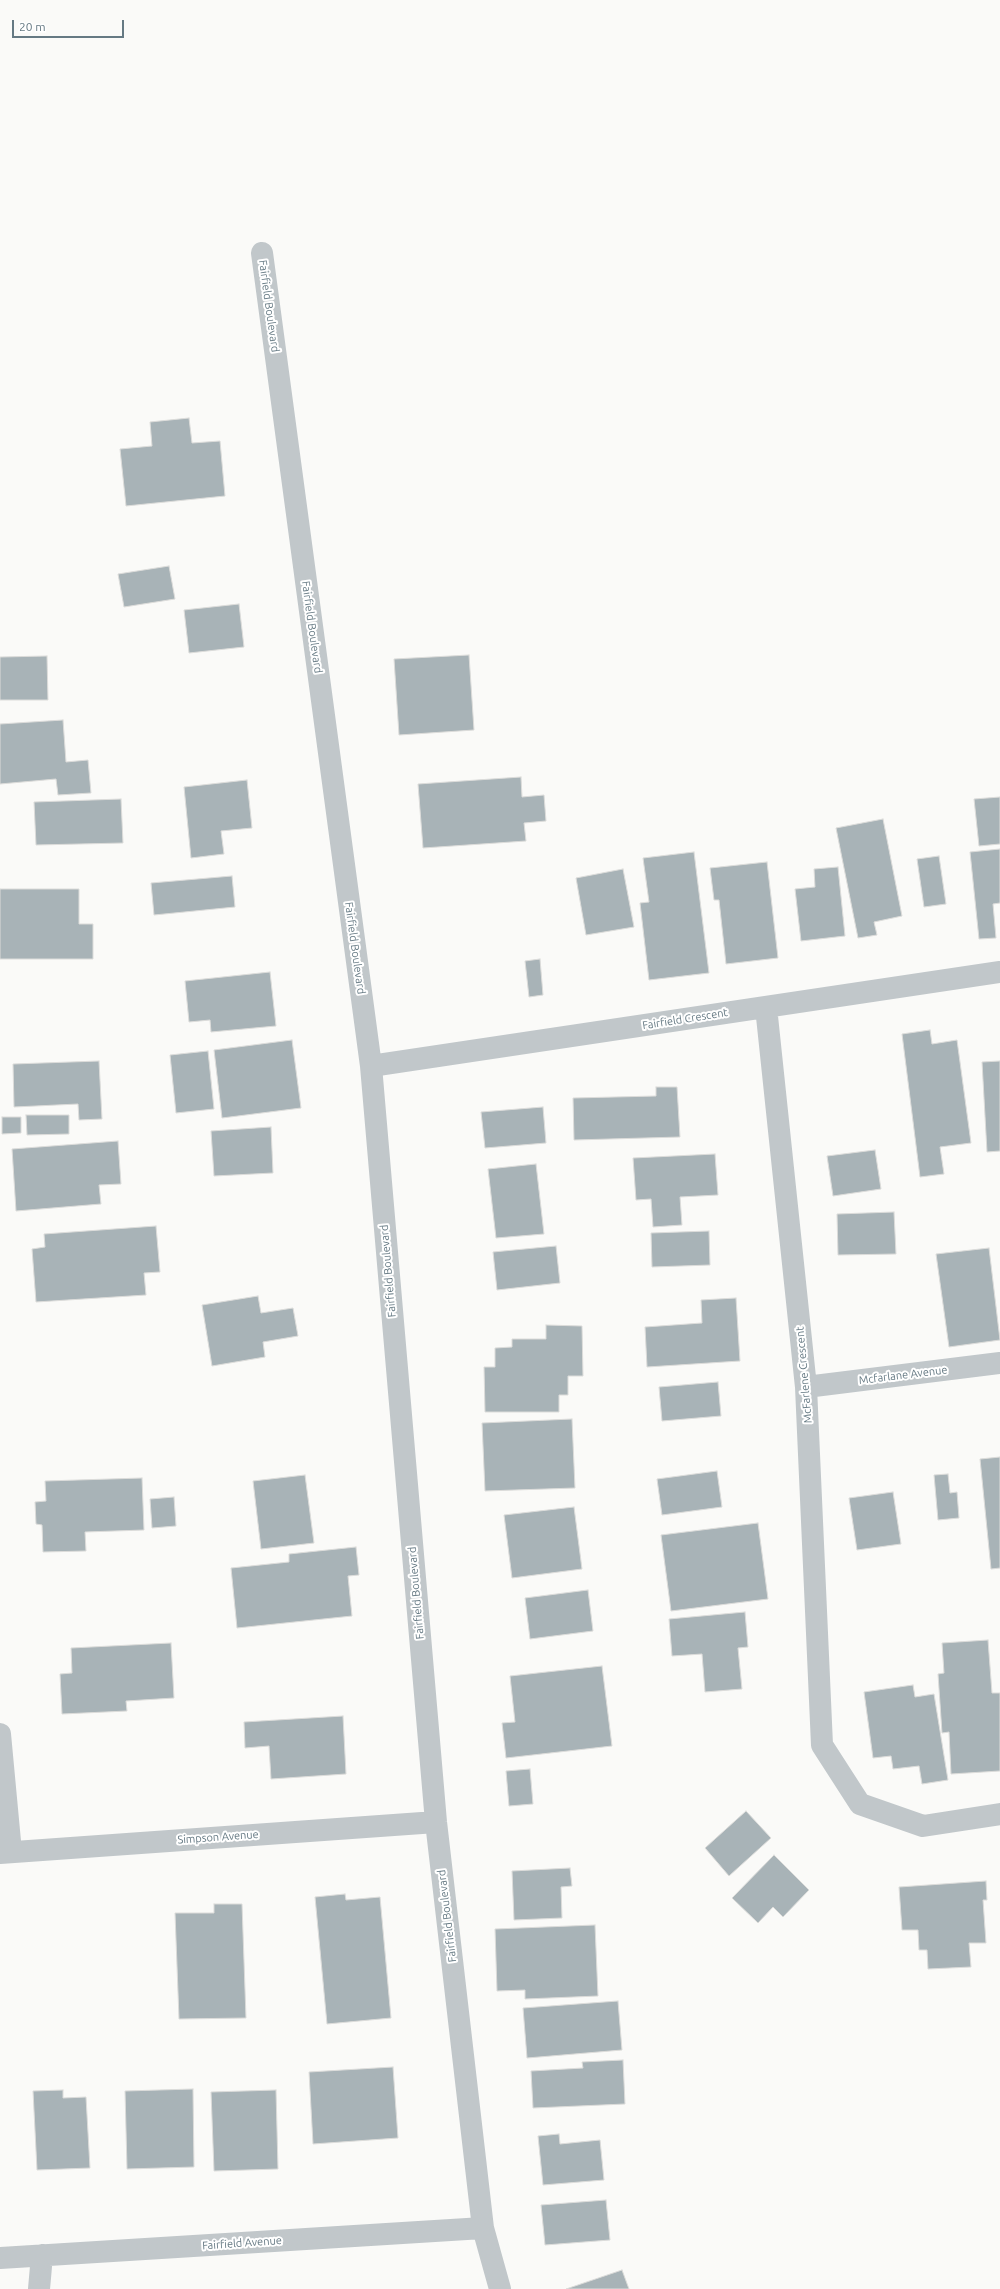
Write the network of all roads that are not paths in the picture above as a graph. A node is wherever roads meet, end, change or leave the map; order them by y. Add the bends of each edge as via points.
1 (262, 253) dead end
2 (1000, 972) edge
3 (766, 1007) junction
4 (371, 1066) junction
5 (1000, 1363) edge
6 (806, 1387) junction
7 (0, 1734) edge
8 (1000, 1814) edge
9 (436, 1822) junction
10 (6, 1852) edge
11 (483, 2228) junction
12 (42, 2255) junction
13 (0, 2258) edge
14 (39, 2289) edge
15 (500, 2289) edge

1 - 4 street, Fairfield Boulevard
2 - 3 street, Fairfield Crescent
3 - 4 street, Fairfield Crescent
3 - 6 street, McFarlene Crescent
4 - 9 street, Fairfield Boulevard
5 - 6 street, Mcfarlane Avenue
6 - 8 street, McFarlene Crescent via 822,1745 860,1804 922,1826
7 - 10 street
9 - 10 street, Simpson Avenue
9 - 11 street, Fairfield Boulevard
11 - 12 street, Fairfield Avenue
11 - 15 street, Fairfield Boulevard
12 - 13 street, Fairfield Avenue
12 - 14 street

